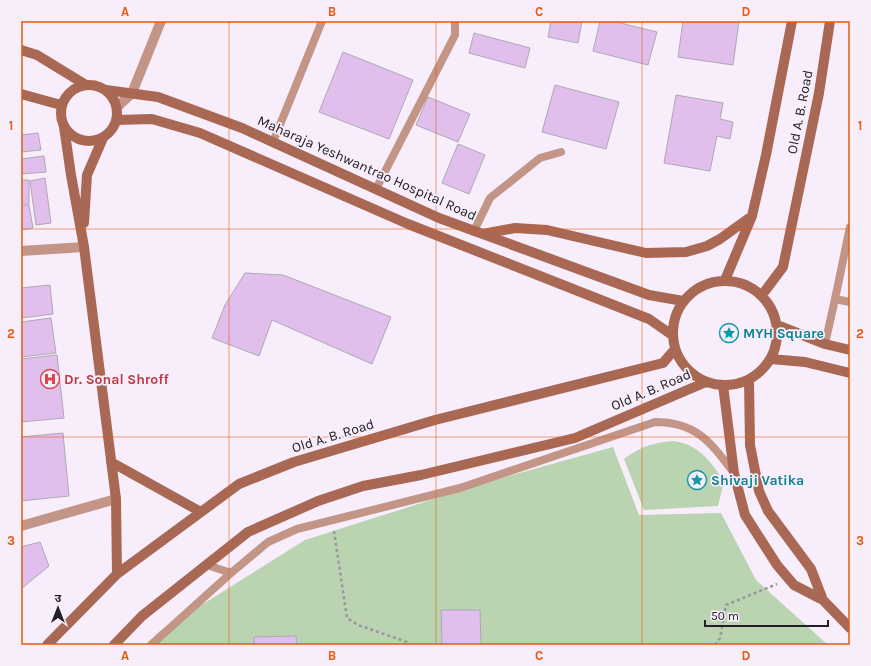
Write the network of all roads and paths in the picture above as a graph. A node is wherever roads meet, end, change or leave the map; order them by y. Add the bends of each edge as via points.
1 (162, 21) edge
2 (322, 21) edge
3 (455, 21) edge
4 (792, 21) edge
5 (830, 21) edge
6 (21, 50) edge
7 (86, 84) junction
8 (106, 90) junction
9 (132, 93) junction
10 (21, 94) edge
11 (61, 105) junction
12 (117, 107) junction
13 (116, 120) junction
14 (64, 127) junction
15 (103, 138) junction
16 (273, 142) junction
17 (561, 152) dead end
18 (376, 189) junction
19 (752, 216) junction
20 (850, 227) edge
21 (479, 233) junction
22 (83, 243) junction
23 (21, 251) edge
24 (725, 280) junction
25 (762, 295) junction
26 (835, 299) junction
27 (683, 301) junction
28 (850, 302) edge
29 (777, 325) junction
30 (672, 335) junction
31 (825, 344) junction
32 (675, 349) junction
33 (850, 350) edge
34 (771, 360) junction
35 (850, 373) edge
36 (749, 380) junction
37 (706, 382) junction
38 (723, 385) junction
39 (111, 462) junction
40 (734, 473) junction
41 (116, 499) junction
42 (201, 512) junction
43 (332, 521) junction
44 (21, 526) edge
45 (207, 564) junction
46 (231, 573) junction
47 (117, 574) junction
48 (789, 579) junction
49 (822, 600) junction
50 (850, 628) edge
51 (47, 645) edge
52 (114, 645) edge
53 (151, 645) edge
54 (410, 645) edge
55 (715, 645) edge

1 - 9 street
2 - 16 lane
3 - 18 lane via 455,35
4 - 19 main road, Old A. B. Road
5 - 25 main road, Old A. B. Road via 819,93 783,267
6 - 7 main road via 36,55
7 - 8 main road
7 - 11 main road via 75,88
8 - 9 main road, Maharaja Yeshwantrao Hospital Road
8 - 12 main road
9 - 12 street
9 - 16 main road, Maharaja Yeshwantrao Hospital Road via 158,97
10 - 11 main road
11 - 14 main road
12 - 13 main road
13 - 15 main road
13 - 30 main road via 152,119 200,133 408,224 649,319
14 - 15 main road via 81,140 93,141
14 - 22 main road
15 - 22 main road via 87,175
16 - 18 main road, Maharaja Yeshwantrao Hospital Road
17 - 21 lane via 540,158 490,198
18 - 21 main road, Maharaja Yeshwantrao Hospital Road
19 - 21 main road via 720,239 686,252 646,253 547,230 515,228
19 - 24 main road, Old A. B. Road
20 - 26 lane
21 - 27 main road, Maharaja Yeshwantrao Hospital Road via 649,295
22 - 23 street
22 - 39 main road
24 - 25 main road via 745,284
24 - 27 main road via 702,286 691,292
25 - 29 main road via 772,309
26 - 28 lane
26 - 31 lane
27 - 30 main road via 675,317
29 - 31 main road
29 - 34 main road via 777,343
30 - 32 main road
31 - 33 main road
32 - 37 main road via 681,363 692,374
32 - 42 main road, Old A. B. Road via 663,363 435,420 294,462 239,484
34 - 35 main road via 805,362
34 - 36 main road via 763,370
36 - 38 main road via 740,384
36 - 49 main road via 750,445 760,491 768,511 811,569
37 - 38 main road
37 - 45 main road, Old A. B. Road via 575,438 421,475 363,486 318,502 248,532
38 - 40 main road
39 - 41 main road
39 - 42 main road
40 - 43 lane via 713,446 698,434 684,426 655,422 460,488
40 - 48 main road via 745,515
41 - 44 street
41 - 47 main road
42 - 47 main road, Old A. B. Road
43 - 46 lane via 297,529 268,542
43 - 54 path via 347,618 358,625
45 - 46 lane
45 - 52 main road, Old A. B. Road via 142,616
46 - 53 lane
47 - 51 main road, Old A. B. Road
48 - 49 main road via 794,585
48 - 55 path via 726,605 720,638
49 - 50 main road

